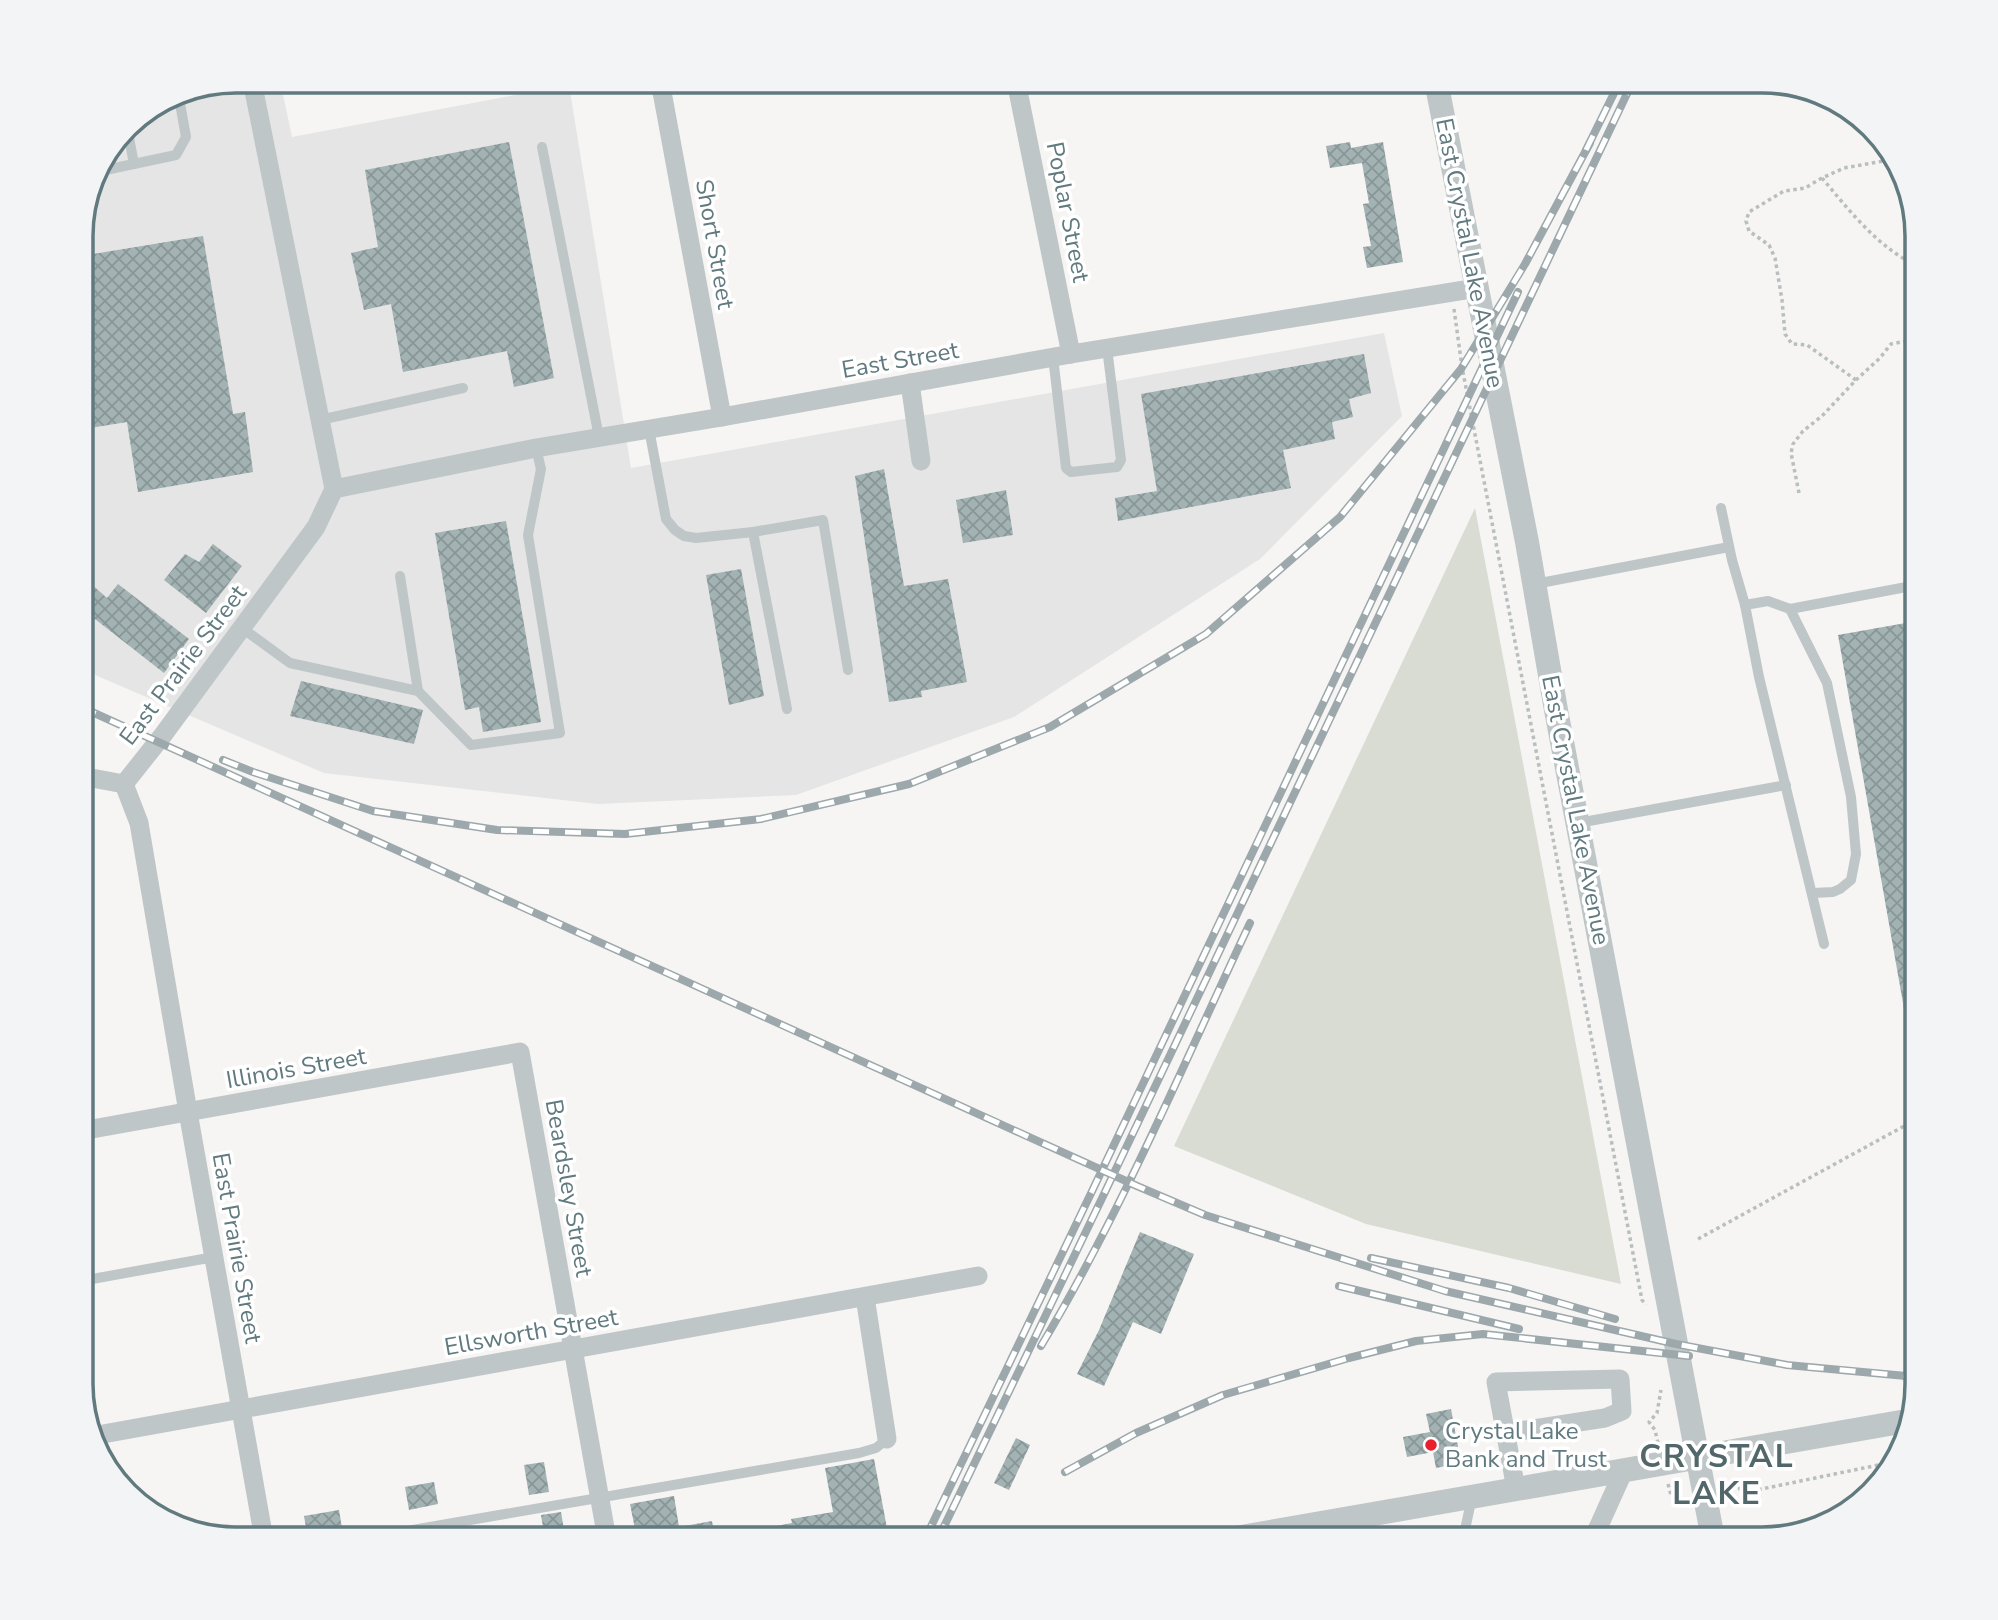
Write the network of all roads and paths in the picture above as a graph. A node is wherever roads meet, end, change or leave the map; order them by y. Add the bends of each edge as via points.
1 (255, 93) edge
2 (662, 93) edge
3 (1018, 93) edge
4 (1439, 93) edge
5 (180, 105) edge
6 (130, 141) edge
7 (542, 147) dead end
8 (1883, 161) edge
9 (134, 164) junction
10 (110, 169) edge
11 (1822, 178) junction
12 (1905, 258) edge
13 (1477, 288) junction
14 (1451, 292) junction
15 (1905, 341) edge
16 (1107, 348) junction
17 (1062, 355) junction
18 (1856, 380) junction
19 (910, 383) junction
20 (463, 388) dead end
21 (722, 417) junction
22 (320, 420) junction
23 (649, 429) junction
24 (599, 437) junction
25 (536, 448) junction
26 (921, 461) dead end
27 (334, 489) junction
28 (1799, 493) dead end
29 (1721, 508) dead end
30 (753, 532) junction
31 (1730, 547) junction
32 (400, 576) dead end
33 (1534, 584) junction
34 (1905, 587) edge
35 (1745, 605) junction
36 (1790, 609) junction
37 (242, 628) junction
38 (848, 670) dead end
39 (418, 691) junction
40 (786, 709) dead end
41 (93, 778) edge
42 (124, 784) junction
43 (1786, 785) junction
44 (1578, 823) junction
45 (1813, 893) junction
46 (1824, 944) dead end
47 (520, 1052) joint
48 (188, 1112) junction
49 (1905, 1126) edge
50 (93, 1129) edge
51 (1698, 1239) dead end
52 (214, 1257) junction
53 (978, 1276) dead end
54 (93, 1280) edge
55 (865, 1297) junction
56 (1651, 1311) dead end
57 (573, 1350) junction
58 (1661, 1387) dead end
59 (241, 1409) junction
60 (1899, 1423) edge
61 (1655, 1430) dead end
62 (1506, 1433) junction
63 (102, 1434) edge
64 (887, 1439) joint
65 (1698, 1457) junction
66 (1880, 1465) edge
67 (1624, 1470) junction
68 (1743, 1488) dead end
69 (1516, 1489) junction
70 (1671, 1495) dead end
71 (600, 1496) junction
72 (1472, 1497) junction
73 (1676, 1500) dead end
74 (262, 1527) edge
75 (427, 1527) edge
76 (605, 1527) edge
77 (1328, 1527) edge
78 (1466, 1527) edge
79 (1601, 1527) edge
80 (1710, 1527) edge

1 - 22 street
2 - 21 street, Short Street
3 - 17 street, Poplar Street
4 - 13 street, East Crystal Lake Avenue
5 - 9 lane via 186,136 176,155
6 - 9 lane
7 - 24 lane
8 - 11 path via 1844,168
9 - 10 lane
11 - 12 path via 1862,223
11 - 18 path via 1766,200 1749,212 1746,220 1749,231 1769,245 1775,258 1785,334 1792,344 1807,345
13 - 14 street, East Street
13 - 33 street, East Crystal Lake Avenue
14 - 16 street, East Street
14 - 56 path via 1642,1300
15 - 18 path via 1891,344
16 - 17 street, East Street
16 - 17 lane via 1121,460 1117,467 1071,472 1066,468
17 - 19 street, East Street
18 - 28 path via 1793,444
19 - 21 street, East Street
19 - 26 street
20 - 22 lane
21 - 23 street, East Street
22 - 27 street
23 - 24 street, East Street
23 - 30 lane via 666,519 675,530 696,538
24 - 25 street, East Street
25 - 27 street, East Street
25 - 39 lane via 541,469 528,535 560,733 471,745
27 - 37 street, East Prairie Street via 316,527
29 - 31 lane
30 - 38 lane via 823,520
30 - 40 lane
31 - 33 lane
31 - 35 lane
32 - 39 lane
33 - 44 street, East Crystal Lake Avenue
34 - 36 lane
35 - 36 lane via 1768,601
35 - 43 lane
36 - 45 lane via 1827,683 1851,797 1856,854 1851,880 1833,892
37 - 39 lane via 290,663
37 - 42 street, East Prairie Street
41 - 42 street
42 - 48 street, East Prairie Street via 139,823
43 - 44 lane
43 - 45 lane
44 - 65 street, East Crystal Lake Avenue
45 - 46 lane
47 - 48 street, Illinois Street
47 - 57 street, Beardsley Street
48 - 50 street, Illinois Street
48 - 52 street, East Prairie Street
49 - 51 path
52 - 54 lane
52 - 59 street, East Prairie Street
53 - 55 street, Ellsworth Street
55 - 57 street, Ellsworth Street
55 - 64 street
57 - 59 street, Ellsworth Street
57 - 71 street, Beardsley Street
58 - 61 path via 1657,1413 1649,1422
59 - 63 street, Ellsworth Street
59 - 74 street, East Prairie Street
60 - 65 street
62 - 62 street via 1496,1382 1620,1379 1622,1412
62 - 69 street
64 - 71 lane via 877,1448 859,1452
65 - 67 street
65 - 80 street, East Crystal Lake Avenue
66 - 68 path via 1752,1491
67 - 69 street
67 - 79 street
69 - 72 street
70 - 73 path
71 - 75 lane
71 - 76 street, Beardsley Street
72 - 77 street
72 - 78 lane

